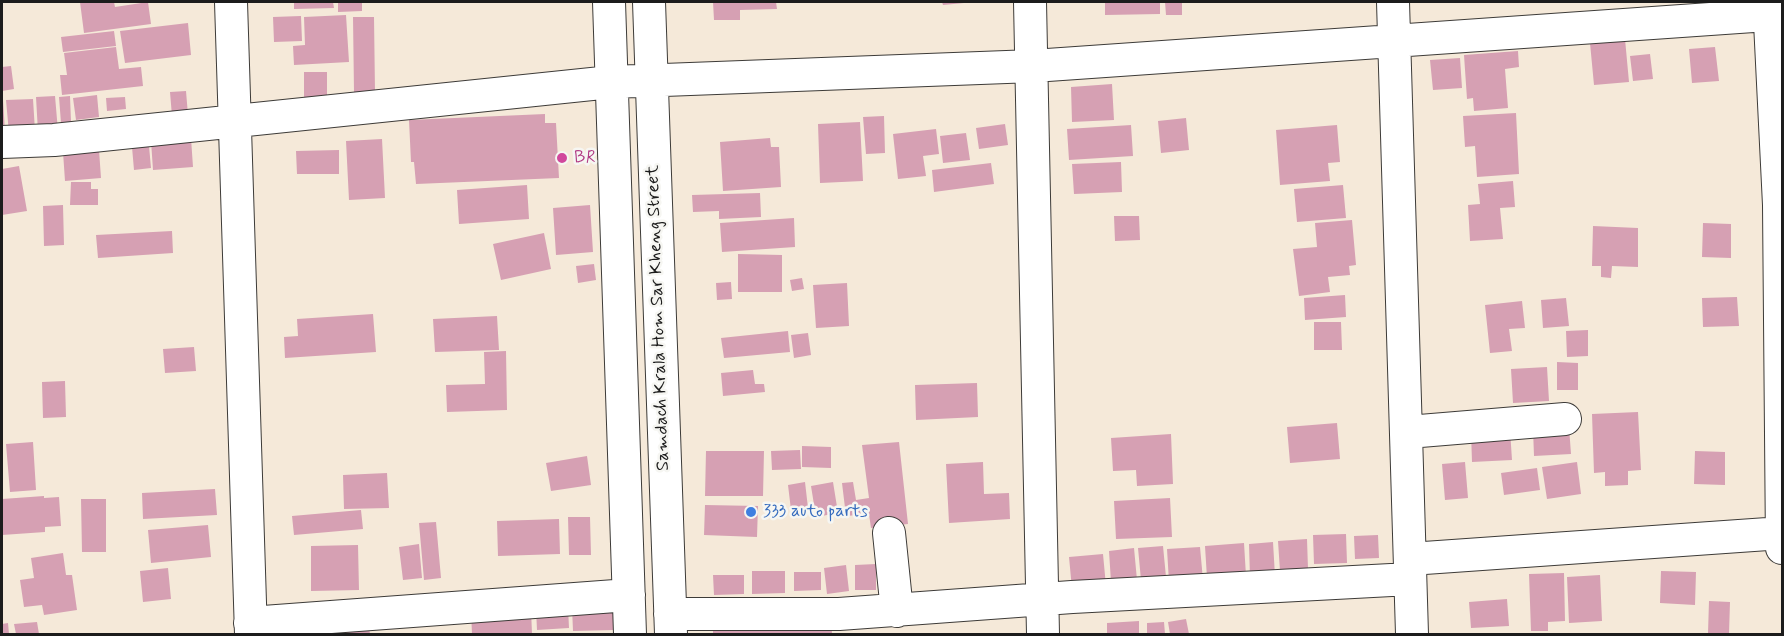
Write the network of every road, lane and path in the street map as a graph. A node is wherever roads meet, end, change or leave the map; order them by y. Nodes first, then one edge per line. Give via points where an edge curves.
1 (231, 2) edge
2 (609, 2) edge
3 (649, 2) edge
4 (1030, 2) edge
5 (1393, 2) edge
6 (1773, 10) edge
7 (1394, 39) junction
8 (1034, 66) junction
9 (650, 80) junction
10 (611, 82) junction
11 (234, 121) junction
12 (2, 142) edge
13 (1565, 419) dead end
14 (1408, 432) junction
15 (889, 533) dead end
16 (1782, 533) edge
17 (1782, 548) edge
18 (1410, 569) junction
19 (629, 595) junction
20 (1041, 600) junction
21 (897, 611) junction
22 (671, 624) edge
23 (251, 629) edge
24 (630, 634) edge
25 (1042, 634) edge
26 (1412, 634) edge

1 - 11 street
2 - 10 street
3 - 9 street, Samdach Krala Hom Sar Kheng Street
4 - 8 street
5 - 7 street
6 - 7 street
6 - 16 street
7 - 8 street
7 - 14 street
8 - 9 street
8 - 20 street
9 - 10 street
9 - 22 street, Samdach Krala Hom Sar Kheng Street
10 - 11 street
10 - 19 street
11 - 12 street
11 - 23 street
13 - 14 street
14 - 18 street
15 - 21 street
16 - 17 street
16 - 18 street
18 - 20 street
18 - 26 street
19 - 23 street
19 - 24 street
20 - 21 street
20 - 25 street
21 - 22 street

